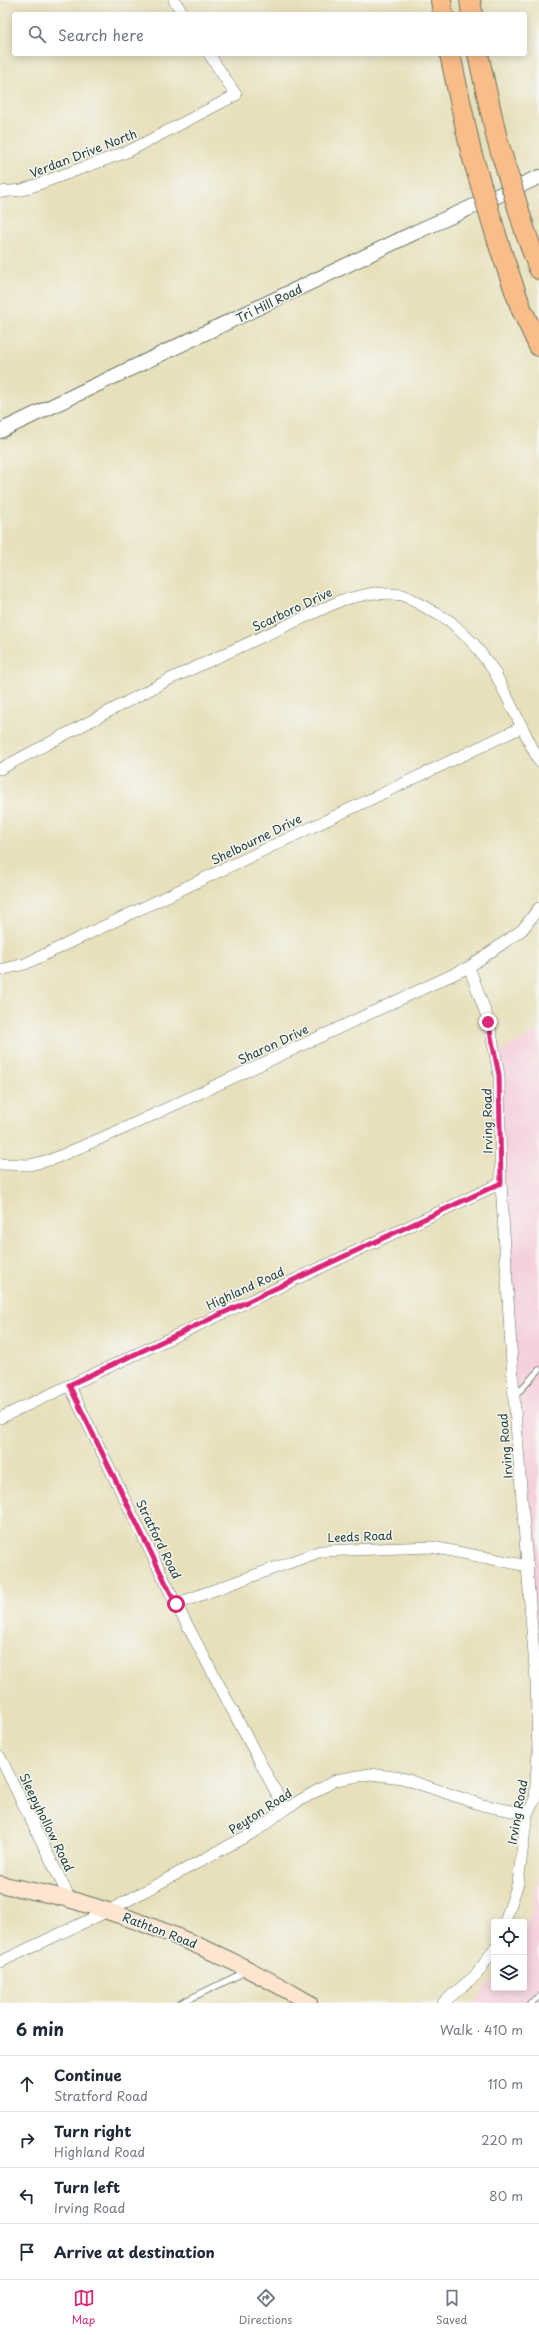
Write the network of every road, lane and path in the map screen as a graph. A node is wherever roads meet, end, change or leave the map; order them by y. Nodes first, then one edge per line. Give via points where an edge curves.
1 (174, 0) edge
2 (441, 0) edge
3 (470, 0) edge
4 (182, 12) edge
5 (443, 12) edge
6 (472, 12) edge
7 (210, 56) edge
8 (450, 56) edge
9 (478, 56) edge
10 (539, 177) edge
11 (0, 192) edge
12 (539, 269) edge
13 (539, 346) edge
14 (0, 431) edge
15 (522, 727) junction
16 (539, 761) edge
17 (0, 769) edge
18 (539, 908) edge
19 (469, 966) junction
20 (0, 970) edge
21 (0, 1164) edge
22 (501, 1183) junction
23 (539, 1370) edge
24 (69, 1385) junction
25 (514, 1397) junction
26 (0, 1418) edge
27 (528, 1566) junction
28 (176, 1604) junction
29 (0, 1757) edge
30 (537, 1798) edge
31 (284, 1809) junction
32 (528, 1814) junction
33 (0, 1884) edge
34 (70, 1899) junction
35 (108, 1911) junction
36 (506, 1919) edge
37 (491, 1954) edge
38 (0, 1962) edge
39 (251, 1969) junction
40 (539, 1997) edge
41 (181, 2003) edge
42 (309, 2003) edge
43 (443, 2003) edge
44 (530, 2003) edge

1 - 4 street
2 - 5 highway
3 - 6 highway
7 - 11 street, Verdan Drive North via 236,95 129,151 22,190
8 - 13 highway, bridge via 471,152 500,248 521,308
9 - 12 highway, bridge via 497,139
10 - 14 street, Tri Hill Road via 416,232
15 - 16 street, Scarboro Drive
15 - 17 street, Scarboro Drive via 494,671 474,644 450,621 403,595 373,593 342,600 170,679
15 - 20 street, Shelbourne Drive via 25,964
18 - 19 street, Sharon Drive via 522,930
19 - 21 street, Sharon Drive via 127,1127 53,1159 30,1165
19 - 22 street, Irving Road via 488,1022 499,1075
22 - 24 street, Highland Road
22 - 25 street, Irving Road
23 - 25 lane
24 - 26 street, Highland Road
24 - 28 street, Stratford Road
25 - 27 street, Irving Road
27 - 28 street, Leeds Road via 432,1547 321,1551
27 - 30 street, Irving Road via 536,1689
28 - 31 street, Stratford Road
29 - 34 street, Sleepyhollow Road
30 - 32 street, Irving Road
31 - 32 street, Peyton Road via 336,1780 370,1774 402,1778 482,1805
31 - 35 street, Peyton Road via 256,1831
32 - 36 street, Irving Road via 518,1883
33 - 34 main road, Rathton Road
34 - 35 main road, Rathton Road
35 - 38 street, Peyton Road
35 - 39 main road, Rathton Road via 181,1937
37 - 43 street via 477,1974
39 - 41 lane
39 - 42 main road, Rathton Road
40 - 44 lane

